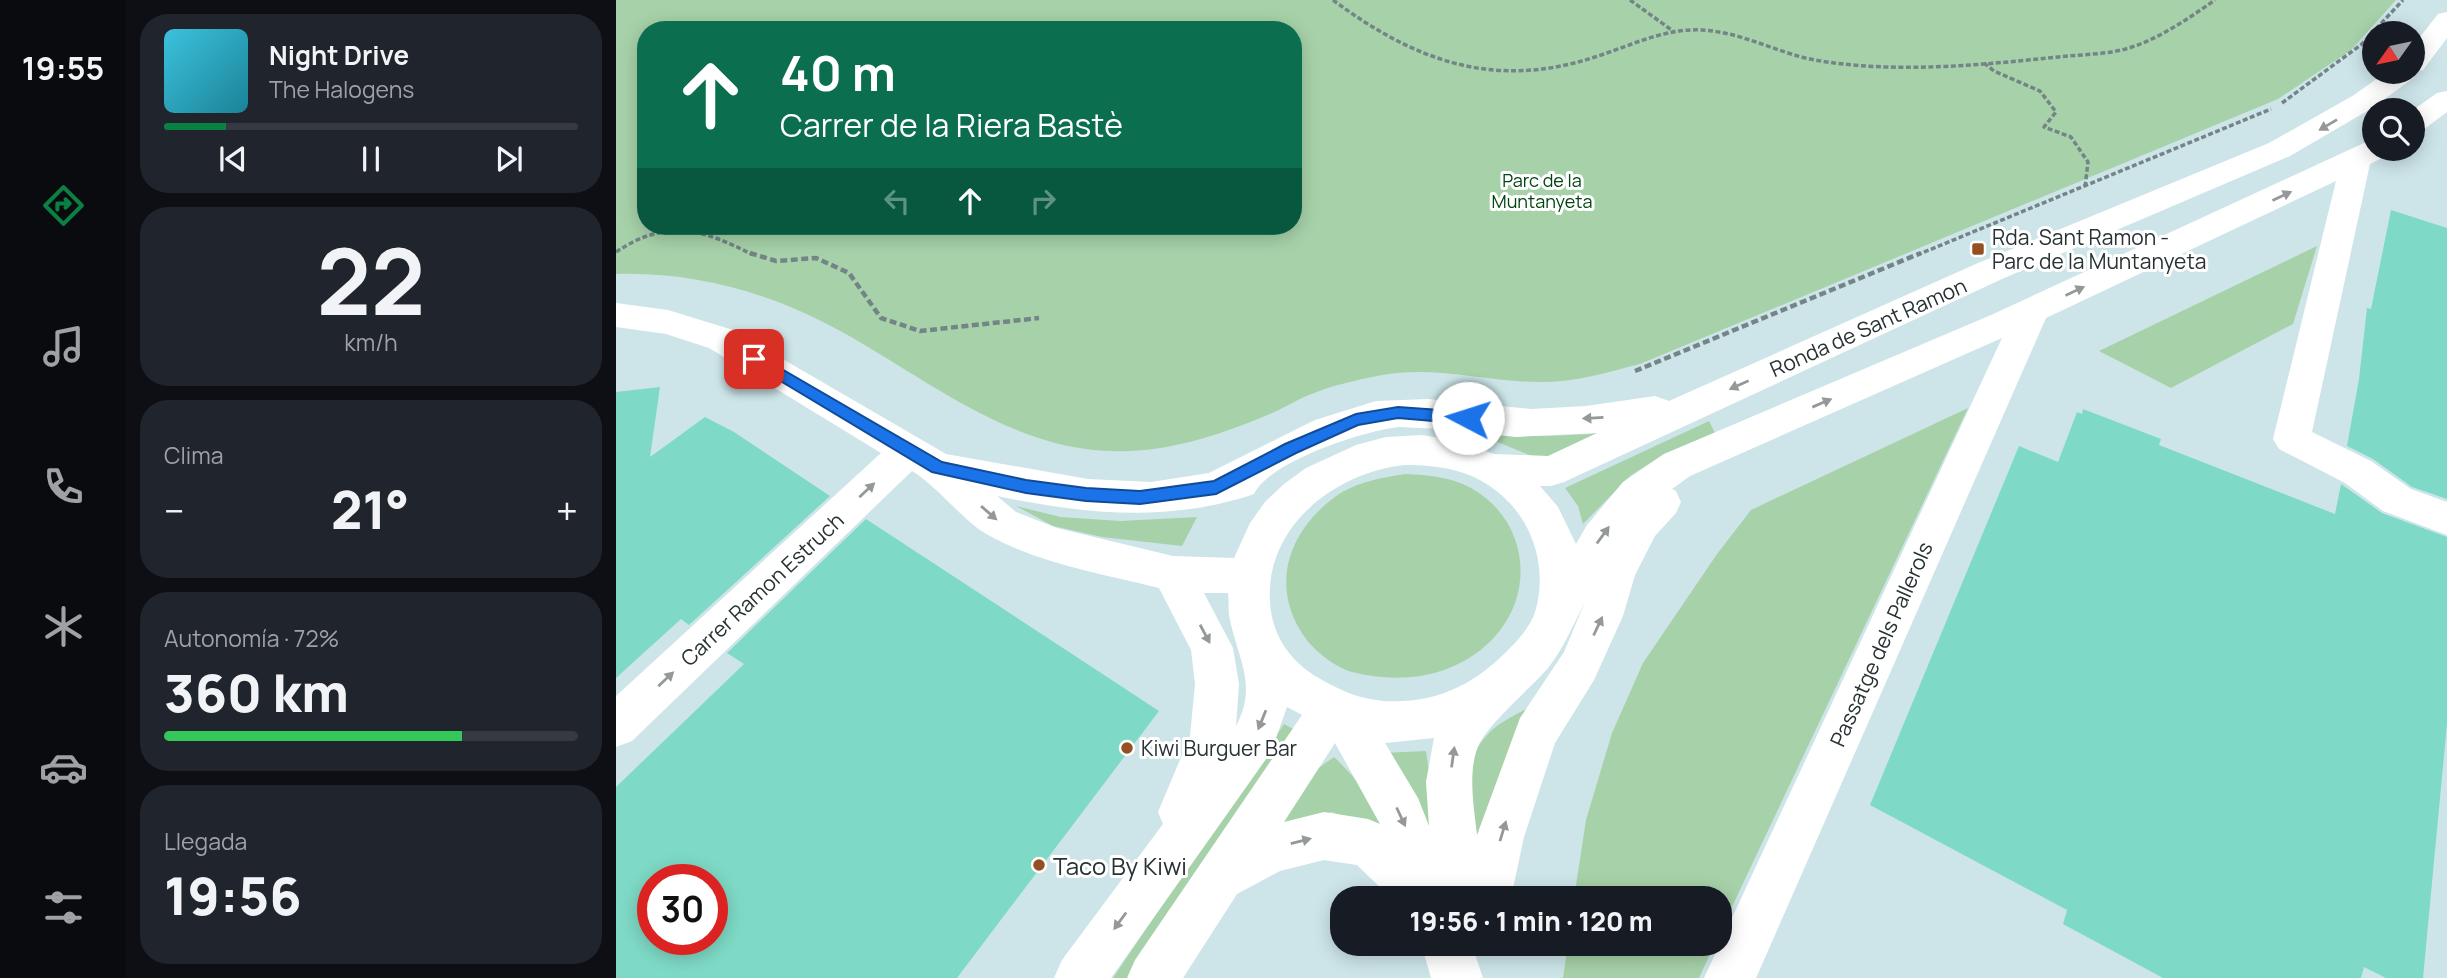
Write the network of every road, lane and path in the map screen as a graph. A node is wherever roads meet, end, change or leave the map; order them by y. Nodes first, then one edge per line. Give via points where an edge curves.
1 (1333, 0) edge
2 (1630, 0) edge
3 (2215, 0) edge
4 (2403, 0) edge
5 (2447, 20) edge
6 (1674, 32) junction
7 (2426, 47) edge
8 (1984, 62) junction
9 (2389, 84) edge
10 (2447, 99) edge
11 (2425, 115) edge
12 (2362, 156) edge
13 (2364, 161) edge
14 (2085, 186) junction
15 (2084, 194) dead end
16 (651, 235) edge
17 (711, 235) edge
18 (616, 251) edge
19 (2032, 311) junction
20 (616, 316) edge
21 (1039, 318) dead end
22 (1642, 368) dead end
23 (1708, 399) junction
24 (1714, 447) junction
25 (923, 460) junction
26 (1342, 465) junction
27 (1493, 469) junction
28 (1216, 488) junction
29 (2447, 520) edge
30 (1173, 574) junction
31 (1249, 576) junction
32 (1555, 614) junction
33 (1263, 653) junction
34 (1504, 685) junction
35 (1337, 712) junction
36 (616, 726) edge
37 (1160, 866) junction
38 (1217, 879) junction
39 (1416, 886) edge
40 (1425, 886) edge
41 (1457, 886) edge
42 (1489, 886) edge
43 (1450, 956) edge
44 (1461, 956) edge
45 (1473, 956) edge
46 (1080, 978) edge
47 (1153, 978) edge
48 (1457, 978) edge
49 (1462, 978) edge
50 (1468, 978) edge
51 (1730, 978) edge

1 - 6 path via 1391,42 1482,72 1551,68
2 - 6 path
3 - 8 path via 2180,26 2119,50
4 - 14 path via 2384,25 2340,66 2274,108
5 - 7 street
6 - 8 path via 1705,30 1829,61 1896,67
8 - 14 path via 2040,91 2056,112 2043,127 2071,137 2088,162
9 -> 23 street, Ronda de Sant Ramon via 2321,130
10 - 11 street
19 -> 12 street, Ronda de Sant Ramon
13 - 29 street via 2292,439 2358,472 2397,500
14 - 15 path
14 - 22 path
16 - 18 path
17 - 21 path via 754,255 776,261 816,258 849,273 881,318 920,331
24 -> 19 street, Ronda de Sant Ramon
19 - 51 street, Passatge dels Pallerols
20 - 25 street via 668,322 722,339
23 - 27 street, Ronda de Sant Ramon via 1551,471
23 -> 28 street, Ronda de Sant Ramon via 1620,417 1519,423 1398,412 1356,420
32 -> 24 street, Ronda de Sant Ramon via 1601,537 1637,493 1676,465
42 -> 24 street, Ronda de Sant Ramon via 1500,837 1536,733 1579,666 1602,617 1615,573 1641,524
25 - 28 street via 1026,486 1086,495 1140,498
25 -> 30 street via 1002,524 1054,544
36 -> 25 street, Carrer Ramon Estruch
26 - 27 street, Ronda de Sant Ramon via 1380,453 1419,450 1458,455
26 - 28 street
26 - 31 street, Ronda de Sant Ramon via 1308,484 1281,510 1260,541
27 - 32 street, Ronda de Sant Ramon via 1527,495 1551,530 1561,571
30 - 31 street
30 -> 37 street, Ronda de Sant Ramon via 1212,648 1217,684 1213,736
31 - 33 street, Ronda de Sant Ramon via 1250,615
32 - 34 street, Ronda de Sant Ramon via 1535,652
33 - 35 street, Ronda de Sant Ramon via 1291,686
33 -> 37 street, Ronda de Sant Ramon via 1269,687 1267,709 1255,737
34 - 35 street, Ronda de Sant Ramon via 1468,706 1427,719 1385,722
41 -> 34 street via 1450,782 1455,742 1471,717
35 - 38 street
35 -> 40 street via 1401,815
37 -> 46 street, Ronda de Sant Ramon
38 -> 39 street via 1272,849 1324,836 1368,843
38 - 47 street
43 - 48 street
44 - 49 street
45 - 50 street

